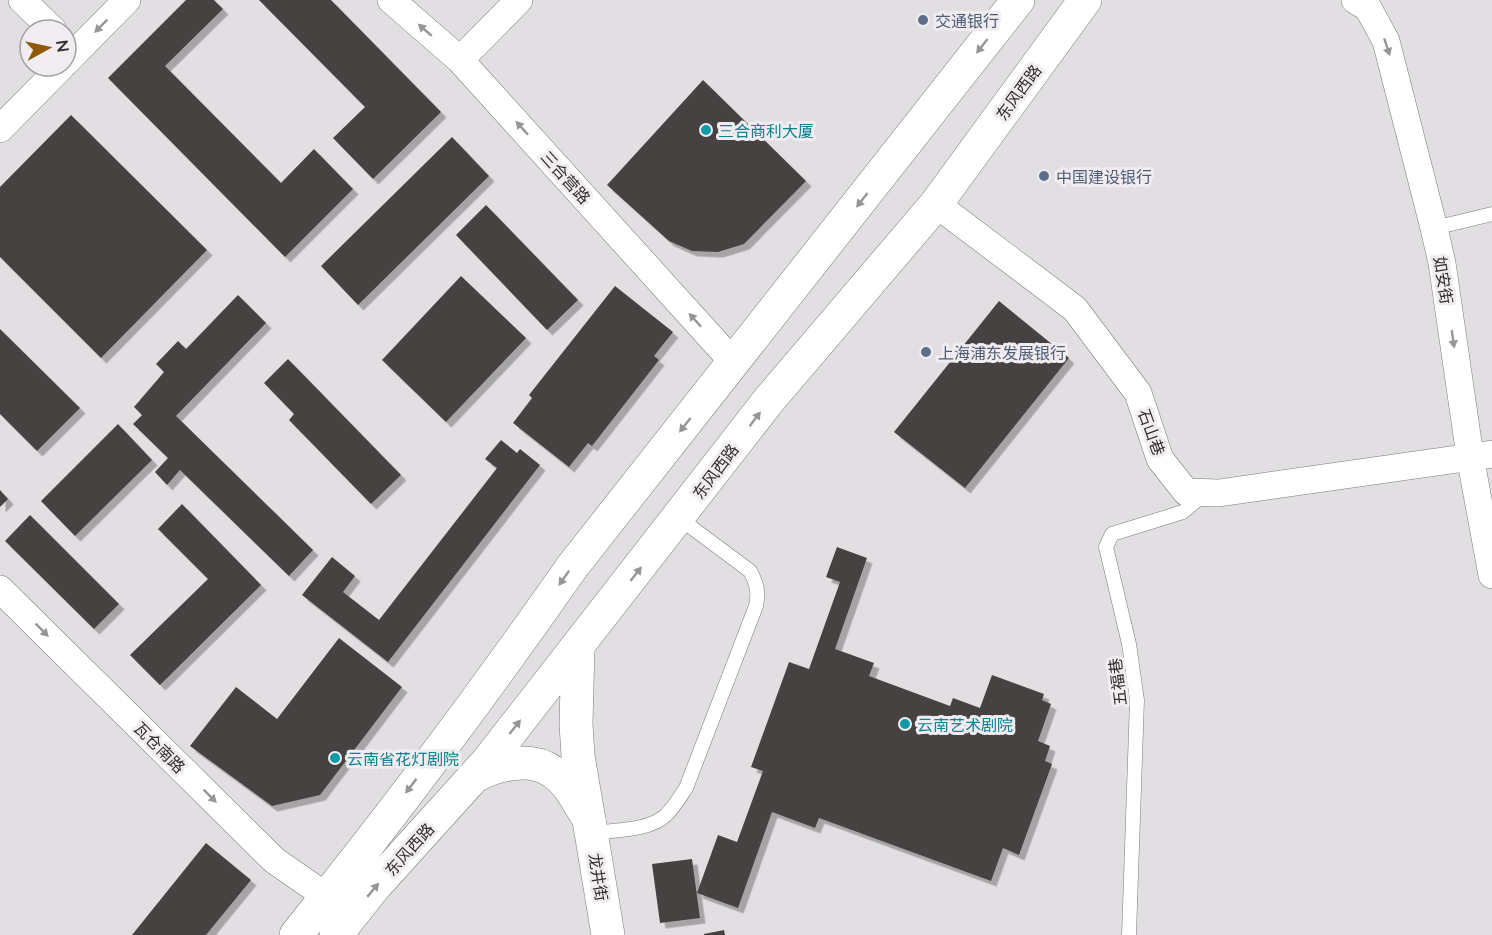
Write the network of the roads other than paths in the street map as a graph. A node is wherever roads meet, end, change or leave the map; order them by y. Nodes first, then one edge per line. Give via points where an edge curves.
1 (22, 0) edge
2 (127, 0) edge
3 (391, 0) edge
4 (519, 0) edge
5 (1018, 0) edge
6 (1085, 0) edge
7 (1355, 0) edge
8 (41, 18) edge
9 (78, 46) edge
10 (460, 60) junction
11 (47, 78) edge
12 (0, 129) edge
13 (936, 204) junction
14 (1492, 214) edge
15 (1434, 228) junction
16 (734, 363) junction
17 (1481, 454) edge
18 (1206, 493) junction
19 (680, 518) junction
20 (1492, 575) edge
21 (0, 589) edge
22 (578, 648) junction
23 (475, 776) junction
24 (591, 826) junction
25 (327, 897) junction
26 (296, 935) edge
27 (336, 935) edge
28 (608, 935) edge
29 (1129, 935) edge

1 - 8 street
2 -> 9 street
10 -> 3 street, 三合营路
4 - 10 street
5 -> 16 main road, 东风西路
6 - 13 main road, 东风西路
7 -> 15 street, 如安街 via 1368,8 1386,41
16 -> 10 street, 三合营路
11 - 12 street
13 - 18 street, 石山巷 via 1075,309 1138,393 1160,459 1186,492
19 -> 13 main road, 东风西路 via 770,400
14 - 15 lane
15 -> 17 street, 如安街
16 -> 25 main road, 东风西路 via 572,567
17 - 18 street, 石山巷
17 - 20 street, 如安街
18 - 29 lane, 五福巷 via 1183,512 1112,534 1106,547 1129,644 1137,700
22 -> 19 main road, 东风西路
19 - 24 lane via 750,571 756,582 756,606 686,788 672,808 655,822
21 -> 25 street, 瓦仓南路 via 274,860
23 -> 22 main road, 东风西路
22 - 24 main road, 龙井街 via 578,756
23 - 24 main road via 517,764 553,771 568,785
27 -> 23 main road, 东风西路
24 - 28 main road, 龙井街
25 - 26 main road, 东风西路

